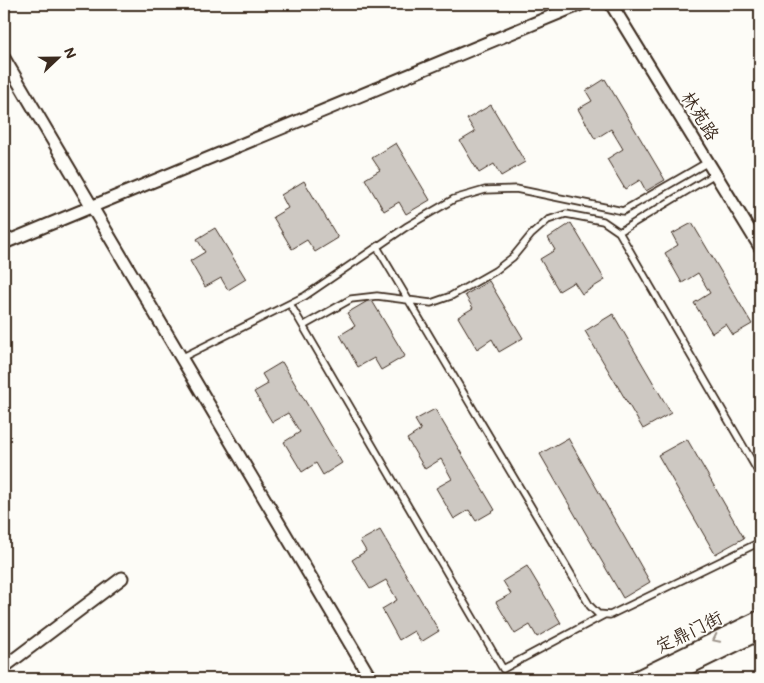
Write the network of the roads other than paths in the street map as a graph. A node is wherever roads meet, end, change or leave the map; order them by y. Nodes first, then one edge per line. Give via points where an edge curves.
1 (581, 4) edge
2 (611, 4) edge
3 (4, 58) edge
4 (708, 162) junction
5 (715, 174) junction
6 (92, 206) junction
7 (619, 232) junction
8 (4, 243) edge
9 (377, 247) junction
10 (760, 247) edge
11 (407, 299) junction
12 (290, 304) junction
13 (304, 326) junction
14 (180, 358) junction
15 (760, 474) edge
16 (760, 542) edge
17 (122, 578) dead end
18 (604, 615) junction
19 (760, 618) edge
20 (760, 632) edge
21 (4, 667) edge
22 (371, 679) edge
23 (635, 679) edge
24 (664, 679) edge

1 - 6 street
2 - 4 street, 林苑路
3 - 6 street
4 - 5 street, 林苑路
4 - 9 lane via 623,211 516,189 485,190 454,199
5 - 7 lane
5 - 10 street, 林苑路
6 - 8 street
6 - 14 street
7 - 11 lane via 603,221 566,214 548,220 513,257 451,296 431,303
7 - 15 lane
9 - 11 lane
9 - 12 lane
11 - 13 lane via 377,296 351,299
11 - 18 lane via 590,606
12 - 13 lane
12 - 14 lane
13 - 18 lane via 503,669
14 - 22 street
16 - 18 lane via 610,616
17 - 21 street
19 -> 23 street, 定鼎门街
20 - 24 street, 定鼎门街

